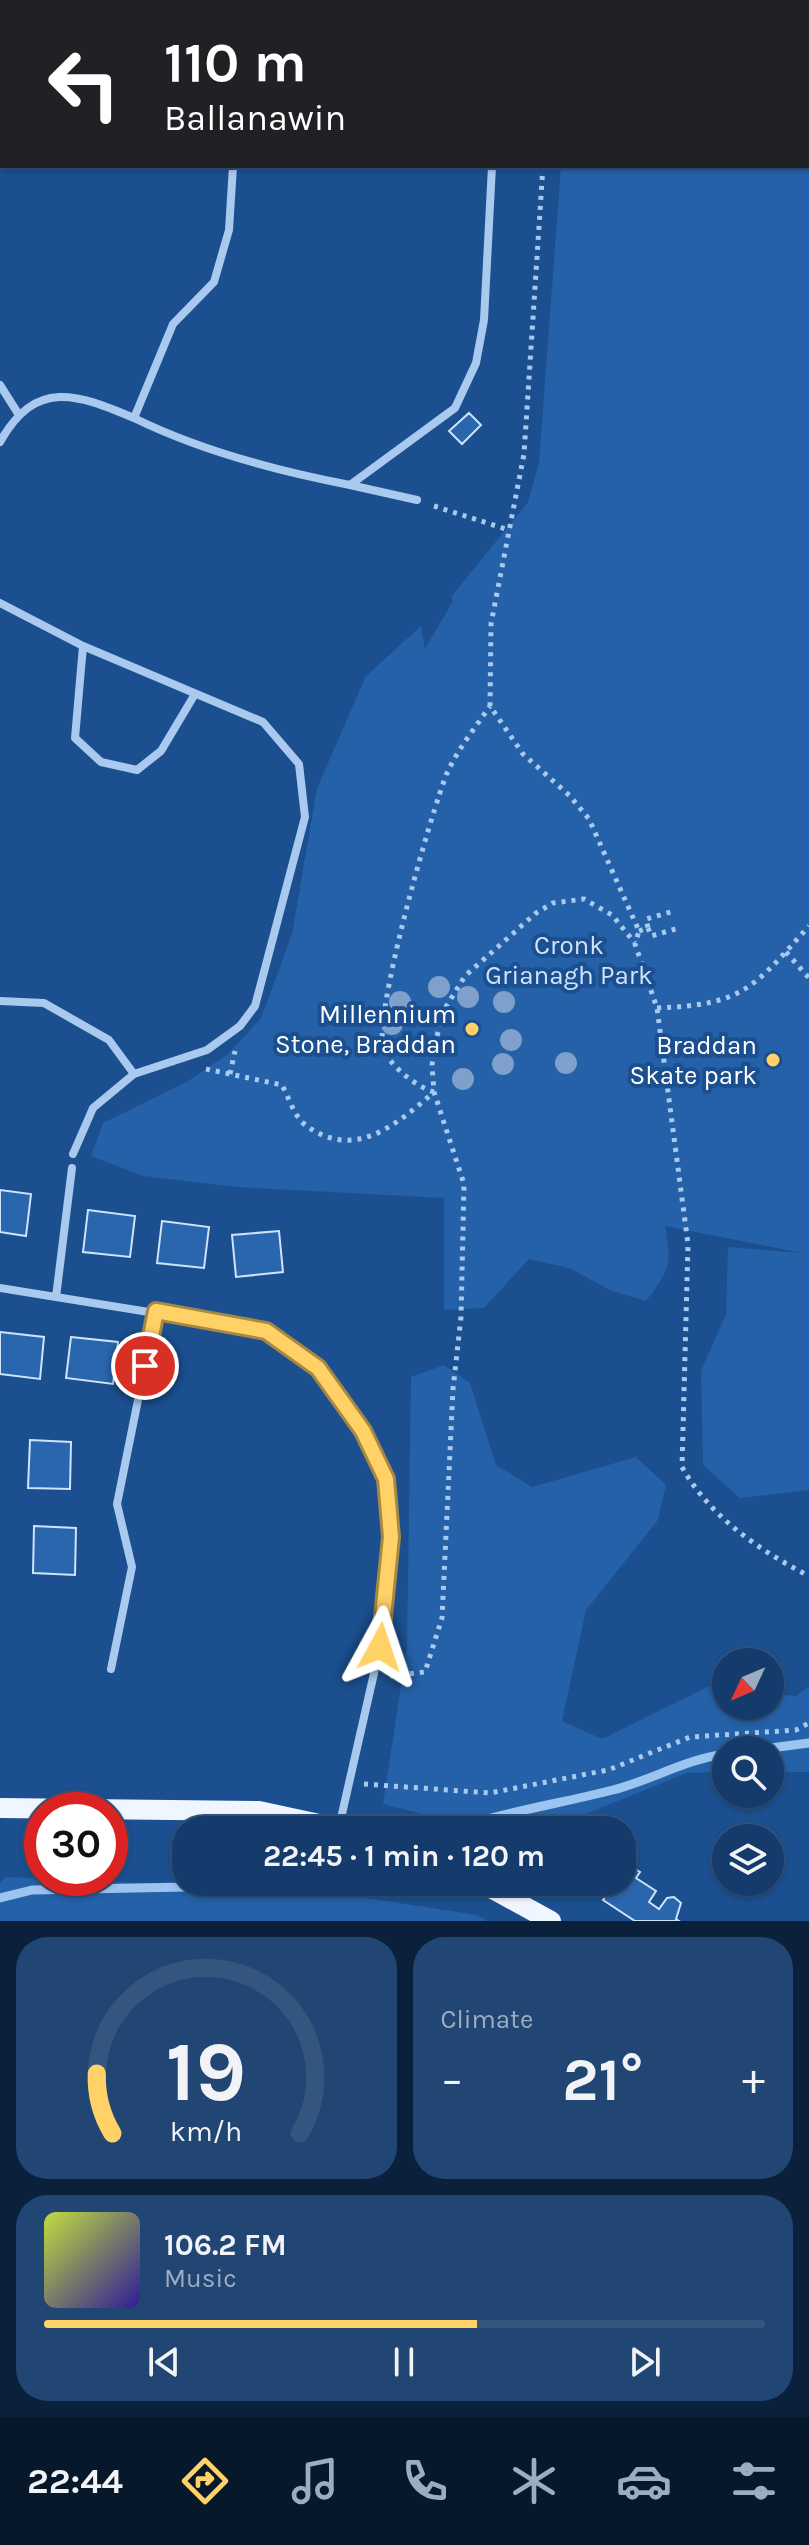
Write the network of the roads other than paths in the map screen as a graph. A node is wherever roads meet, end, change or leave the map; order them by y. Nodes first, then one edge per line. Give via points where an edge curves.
1 (233, 168) edge
2 (492, 168) edge
3 (0, 385) edge
4 (19, 415) junction
5 (134, 418) junction
6 (0, 442) edge
7 (350, 485) junction
8 (417, 500) road end
9 (0, 603) edge
10 (83, 646) junction
11 (195, 694) junction
12 (0, 1001) edge
13 (134, 1074) junction
14 (73, 1154) dead end
15 (72, 1168) dead end
16 (0, 1288) edge
17 (56, 1297) junction
18 (156, 1311) junction
19 (111, 1669) dead end
20 (0, 1808) edge
21 (282, 1816) edge
22 (345, 1816) edge
23 (505, 1896) edge
24 (551, 1921) edge

1 - 5 street via 229,230 214,282 173,324
2 - 7 street via 484,320 476,363 455,408
3 - 4 street
4 - 5 street via 39,399 66,395
4 - 6 street
5 - 7 street via 218,451
7 - 8 street
9 - 10 street
10 - 11 street
10 - 11 street via 75,738 101,762 137,770 161,751
11 - 13 street via 263,722 299,764 305,817 255,1006 240,1026 207,1050
12 - 13 street via 44,1003 109,1040
13 - 14 street via 93,1108
15 - 17 street
16 - 17 street
17 - 18 street
18 - 19 street via 117,1504 132,1567
18 - 22 street via 266,1331 318,1368 363,1431 386,1479 391,1537 380,1647
20 - 21 main road via 259,1811
23 - 24 main road

